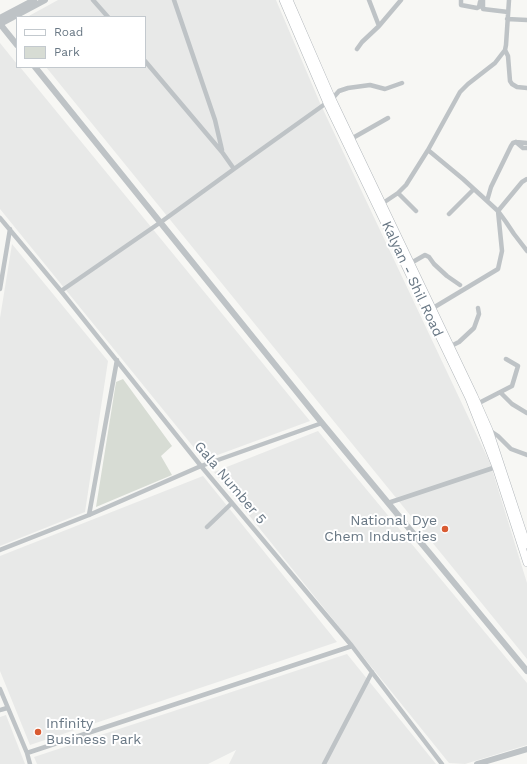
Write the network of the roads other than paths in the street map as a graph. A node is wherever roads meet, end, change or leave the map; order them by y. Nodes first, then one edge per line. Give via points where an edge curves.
1 (34, 0) edge
2 (45, 0) edge
3 (93, 0) edge
4 (174, 0) edge
5 (283, 0) edge
6 (288, 0) edge
7 (369, 0) edge
8 (401, 0) edge
9 (461, 0) edge
10 (482, 0) edge
11 (508, 0) edge
12 (508, 12) junction
13 (107, 16) edge
14 (0, 18) edge
15 (507, 19) junction
16 (527, 20) edge
17 (0, 24) edge
18 (380, 26) junction
19 (16, 44) edge
20 (357, 49) dead end
21 (504, 50) junction
22 (146, 62) edge
23 (36, 68) edge
24 (402, 83) dead end
25 (527, 88) edge
26 (330, 101) junction
27 (388, 118) dead end
28 (351, 139) junction
29 (516, 142) junction
30 (527, 143) edge
31 (527, 148) edge
32 (428, 150) junction
33 (222, 152) junction
34 (234, 170) junction
35 (527, 179) edge
36 (474, 189) junction
37 (398, 193) junction
38 (487, 201) junction
39 (380, 205) junction
40 (416, 211) dead end
41 (498, 212) junction
42 (448, 214) dead end
43 (0, 218) edge
44 (161, 222) junction
45 (10, 229) junction
46 (526, 248) edge
47 (411, 263) junction
48 (460, 285) dead end
49 (0, 288) edge
50 (61, 291) junction
51 (433, 308) junction
52 (478, 308) dead end
53 (451, 346) junction
54 (506, 359) dead end
55 (117, 360) junction
56 (501, 393) junction
57 (477, 404) junction
58 (527, 413) edge
59 (322, 423) junction
60 (486, 431) junction
61 (527, 455) edge
62 (201, 466) junction
63 (496, 467) junction
64 (232, 503) junction
65 (388, 503) junction
66 (89, 515) junction
67 (207, 527) dead end
68 (527, 545) edge
69 (0, 550) edge
70 (527, 563) edge
71 (352, 646) junction
72 (527, 671) edge
73 (372, 672) junction
74 (0, 689) edge
75 (7, 708) junction
76 (0, 710) edge
77 (527, 749) edge
78 (27, 753) junction
79 (30, 764) edge
80 (324, 764) edge
81 (442, 764) edge
82 (477, 764) edge

1 - 14 street
2 - 17 street
3 - 13 street
4 - 33 street via 215,120
5 - 26 main road, Kalyan - Shil Road
6 - 26 main road, Kalyan - Shil Road
7 - 18 street
8 - 18 street
9 - 10 street via 462,6 477,8
10 - 12 street via 483,9
11 - 12 street
12 - 15 street
15 - 16 street
15 - 21 street
17 - 19 street
18 - 20 street
21 - 25 street via 508,56 510,81 517,87
21 - 32 street via 495,63 460,92
22 - 33 street
23 - 44 street
24 - 26 street via 385,89 370,85 348,88 338,91
26 - 28 main road, Kalyan - Shil Road
26 - 34 street
26 - 39 main road, Kalyan - Shil Road
27 - 28 street
28 - 39 main road, Kalyan - Shil Road
29 - 30 street
29 - 31 street
29 - 38 street via 511,146 491,186
32 - 36 street
32 - 37 street via 412,177
33 - 34 street
34 - 44 street
35 - 41 street
36 - 38 street
36 - 42 street
37 - 39 street
37 - 40 street
38 - 41 street
39 - 47 main road, Kalyan - Shil Road
39 - 60 main road, Kalyan - Shil Road
41 - 46 street
41 - 51 street via 502,251 498,269
43 - 45 street, Gala Number 5
44 - 50 street
44 - 59 street
45 - 49 street
45 - 50 street, Gala Number 5
47 - 48 street via 425,255
47 - 51 main road, Kalyan - Shil Road
50 - 55 street, Gala Number 5
51 - 53 main road, Kalyan - Shil Road
52 - 53 street via 479,314 474,328
53 - 57 main road, Kalyan - Shil Road
54 - 56 street via 518,366 512,386
55 - 62 street, Gala Number 5
55 - 66 street
56 - 57 street
56 - 58 street via 512,404
57 - 60 main road, Kalyan - Shil Road
59 - 62 street
59 - 65 street
60 - 61 street via 498,436 511,449
60 - 63 main road, Kalyan - Shil Road
60 - 68 main road, Kalyan - Shil Road
62 - 64 street, Gala Number 5
62 - 66 street
63 - 65 street
63 - 70 main road, Kalyan - Shil Road
64 - 67 street
64 - 71 street, Gala Number 5
65 - 72 street
66 - 69 street
71 - 73 street, Gala Number 5
71 - 78 street
73 - 80 street
73 - 81 street, Gala Number 5
74 - 75 street
75 - 76 street
75 - 78 street
77 - 82 street
78 - 79 street

